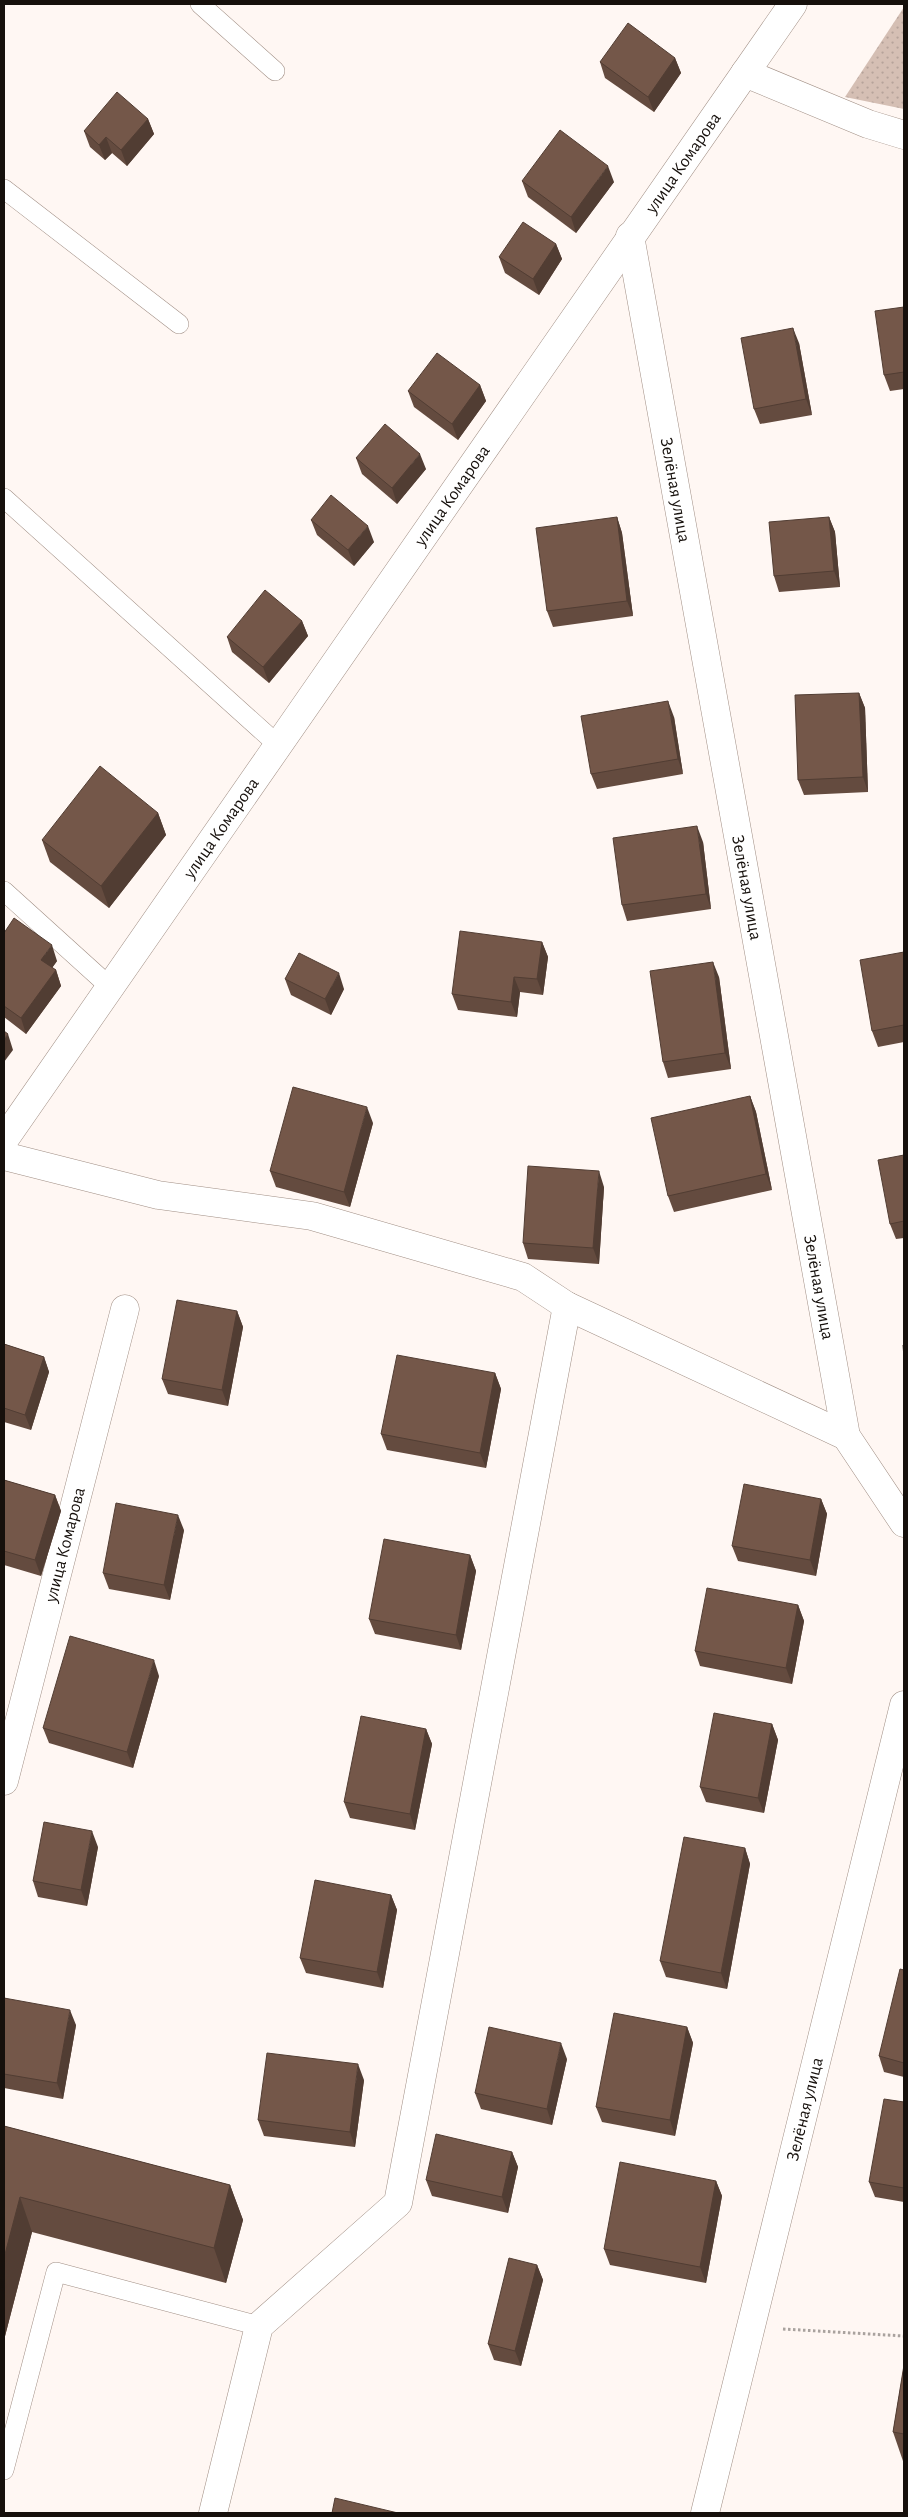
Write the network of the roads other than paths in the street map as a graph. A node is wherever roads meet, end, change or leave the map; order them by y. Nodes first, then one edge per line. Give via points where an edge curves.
1 (200, 4) edge
2 (793, 4) edge
3 (275, 71) dead end
4 (745, 73) junction
5 (904, 135) edge
6 (4, 190) edge
7 (630, 236) junction
8 (179, 324) dead end
9 (4, 498) edge
10 (278, 745) junction
11 (4, 891) edge
12 (110, 987) junction
13 (4, 1140) edge
14 (4, 1156) edge
15 (567, 1306) junction
16 (124, 1309) dead end
17 (846, 1436) junction
18 (904, 1523) edge
19 (904, 1705) edge
20 (4, 1782) edge
21 (259, 2326) junction
22 (4, 2470) edge
23 (213, 2513) edge
24 (705, 2513) edge

1 - 3 lane
2 - 4 street, улица Комарова
4 - 5 street via 868,124
4 - 7 street, улица Комарова
6 - 8 lane
7 - 10 street, улица Комарова
7 - 17 street, Зелёная улица
9 - 10 lane
10 - 12 street, улица Комарова
11 - 12 lane
12 - 13 street, улица Комарова
14 - 15 street via 158,1195 312,1216 523,1277
15 - 17 street
15 - 21 street via 398,2203
16 - 20 street, улица Комарова
17 - 18 street, Зелёная улица
19 - 24 street, Зелёная улица
21 - 22 lane via 56,2272
21 - 23 street

